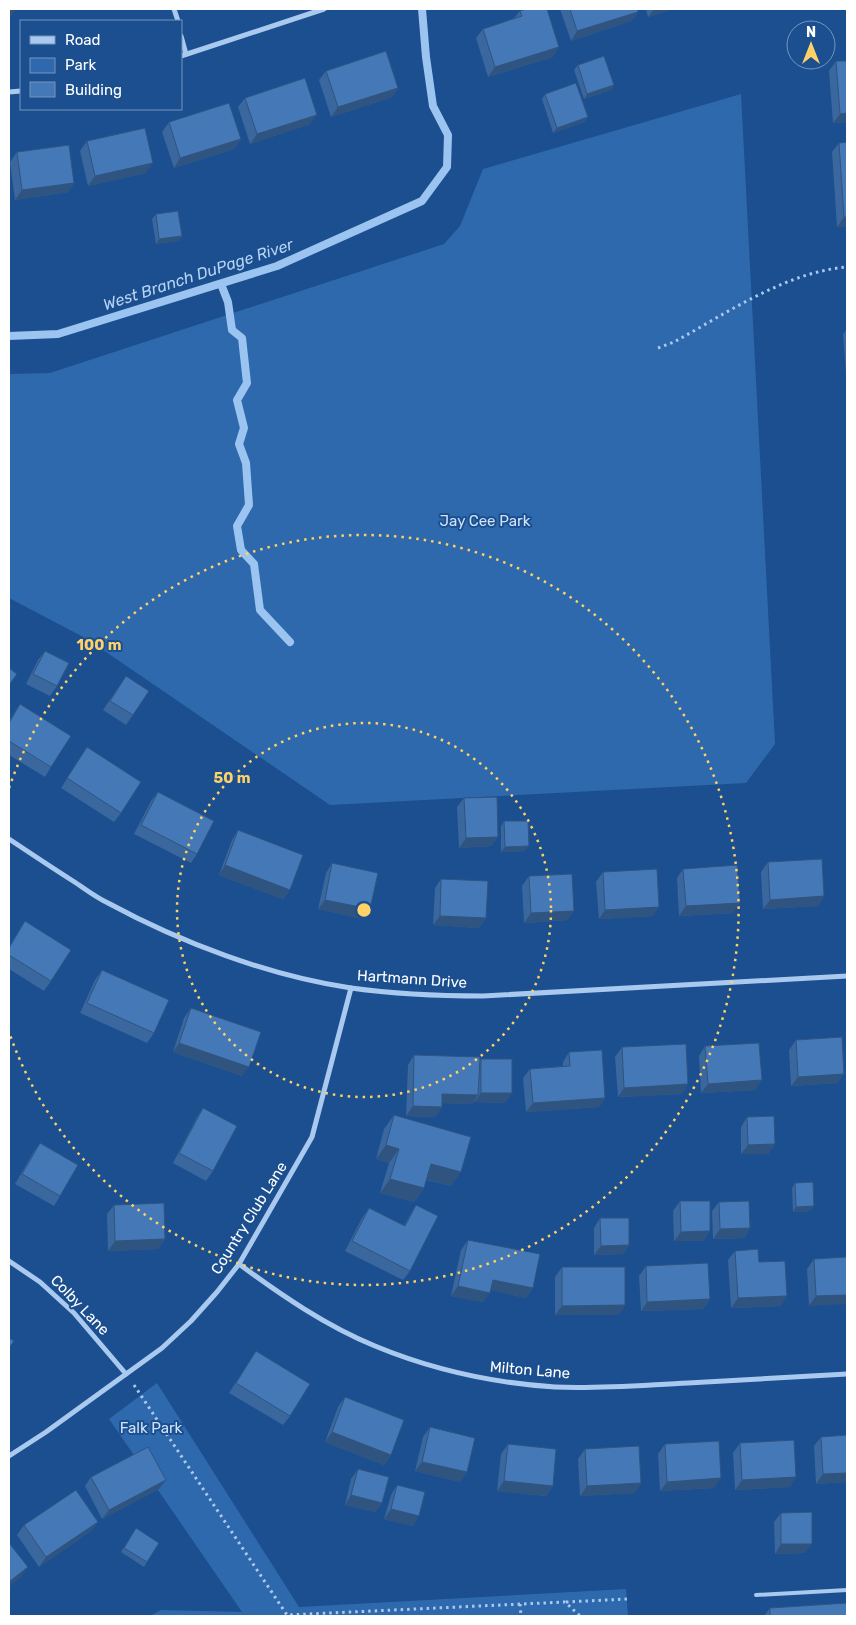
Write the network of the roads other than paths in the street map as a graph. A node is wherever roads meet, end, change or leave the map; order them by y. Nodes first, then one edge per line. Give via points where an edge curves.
1 (324, 9) edge
2 (182, 42) edge
3 (184, 55) edge
4 (9, 839) edge
5 (847, 976) edge
6 (351, 988) junction
7 (9, 1261) edge
8 (239, 1264) junction
9 (126, 1374) junction
10 (847, 1374) edge
11 (9, 1456) edge
12 (847, 1590) edge
13 (756, 1595) dead end

1 - 3 street
2 - 3 street
4 - 6 street, Hartmann Drive via 107,903 168,932 250,963
5 - 6 street, Hartmann Drive via 483,996
6 - 8 street, Country Club Lane via 312,1136
7 - 9 street, Colby Lane via 40,1282 74,1313
8 - 9 street, Country Club Lane via 191,1321 162,1348
8 - 10 street, Milton Lane via 324,1321 373,1345 420,1363 487,1379 589,1387
9 - 11 street, Country Club Lane
12 - 13 lane

